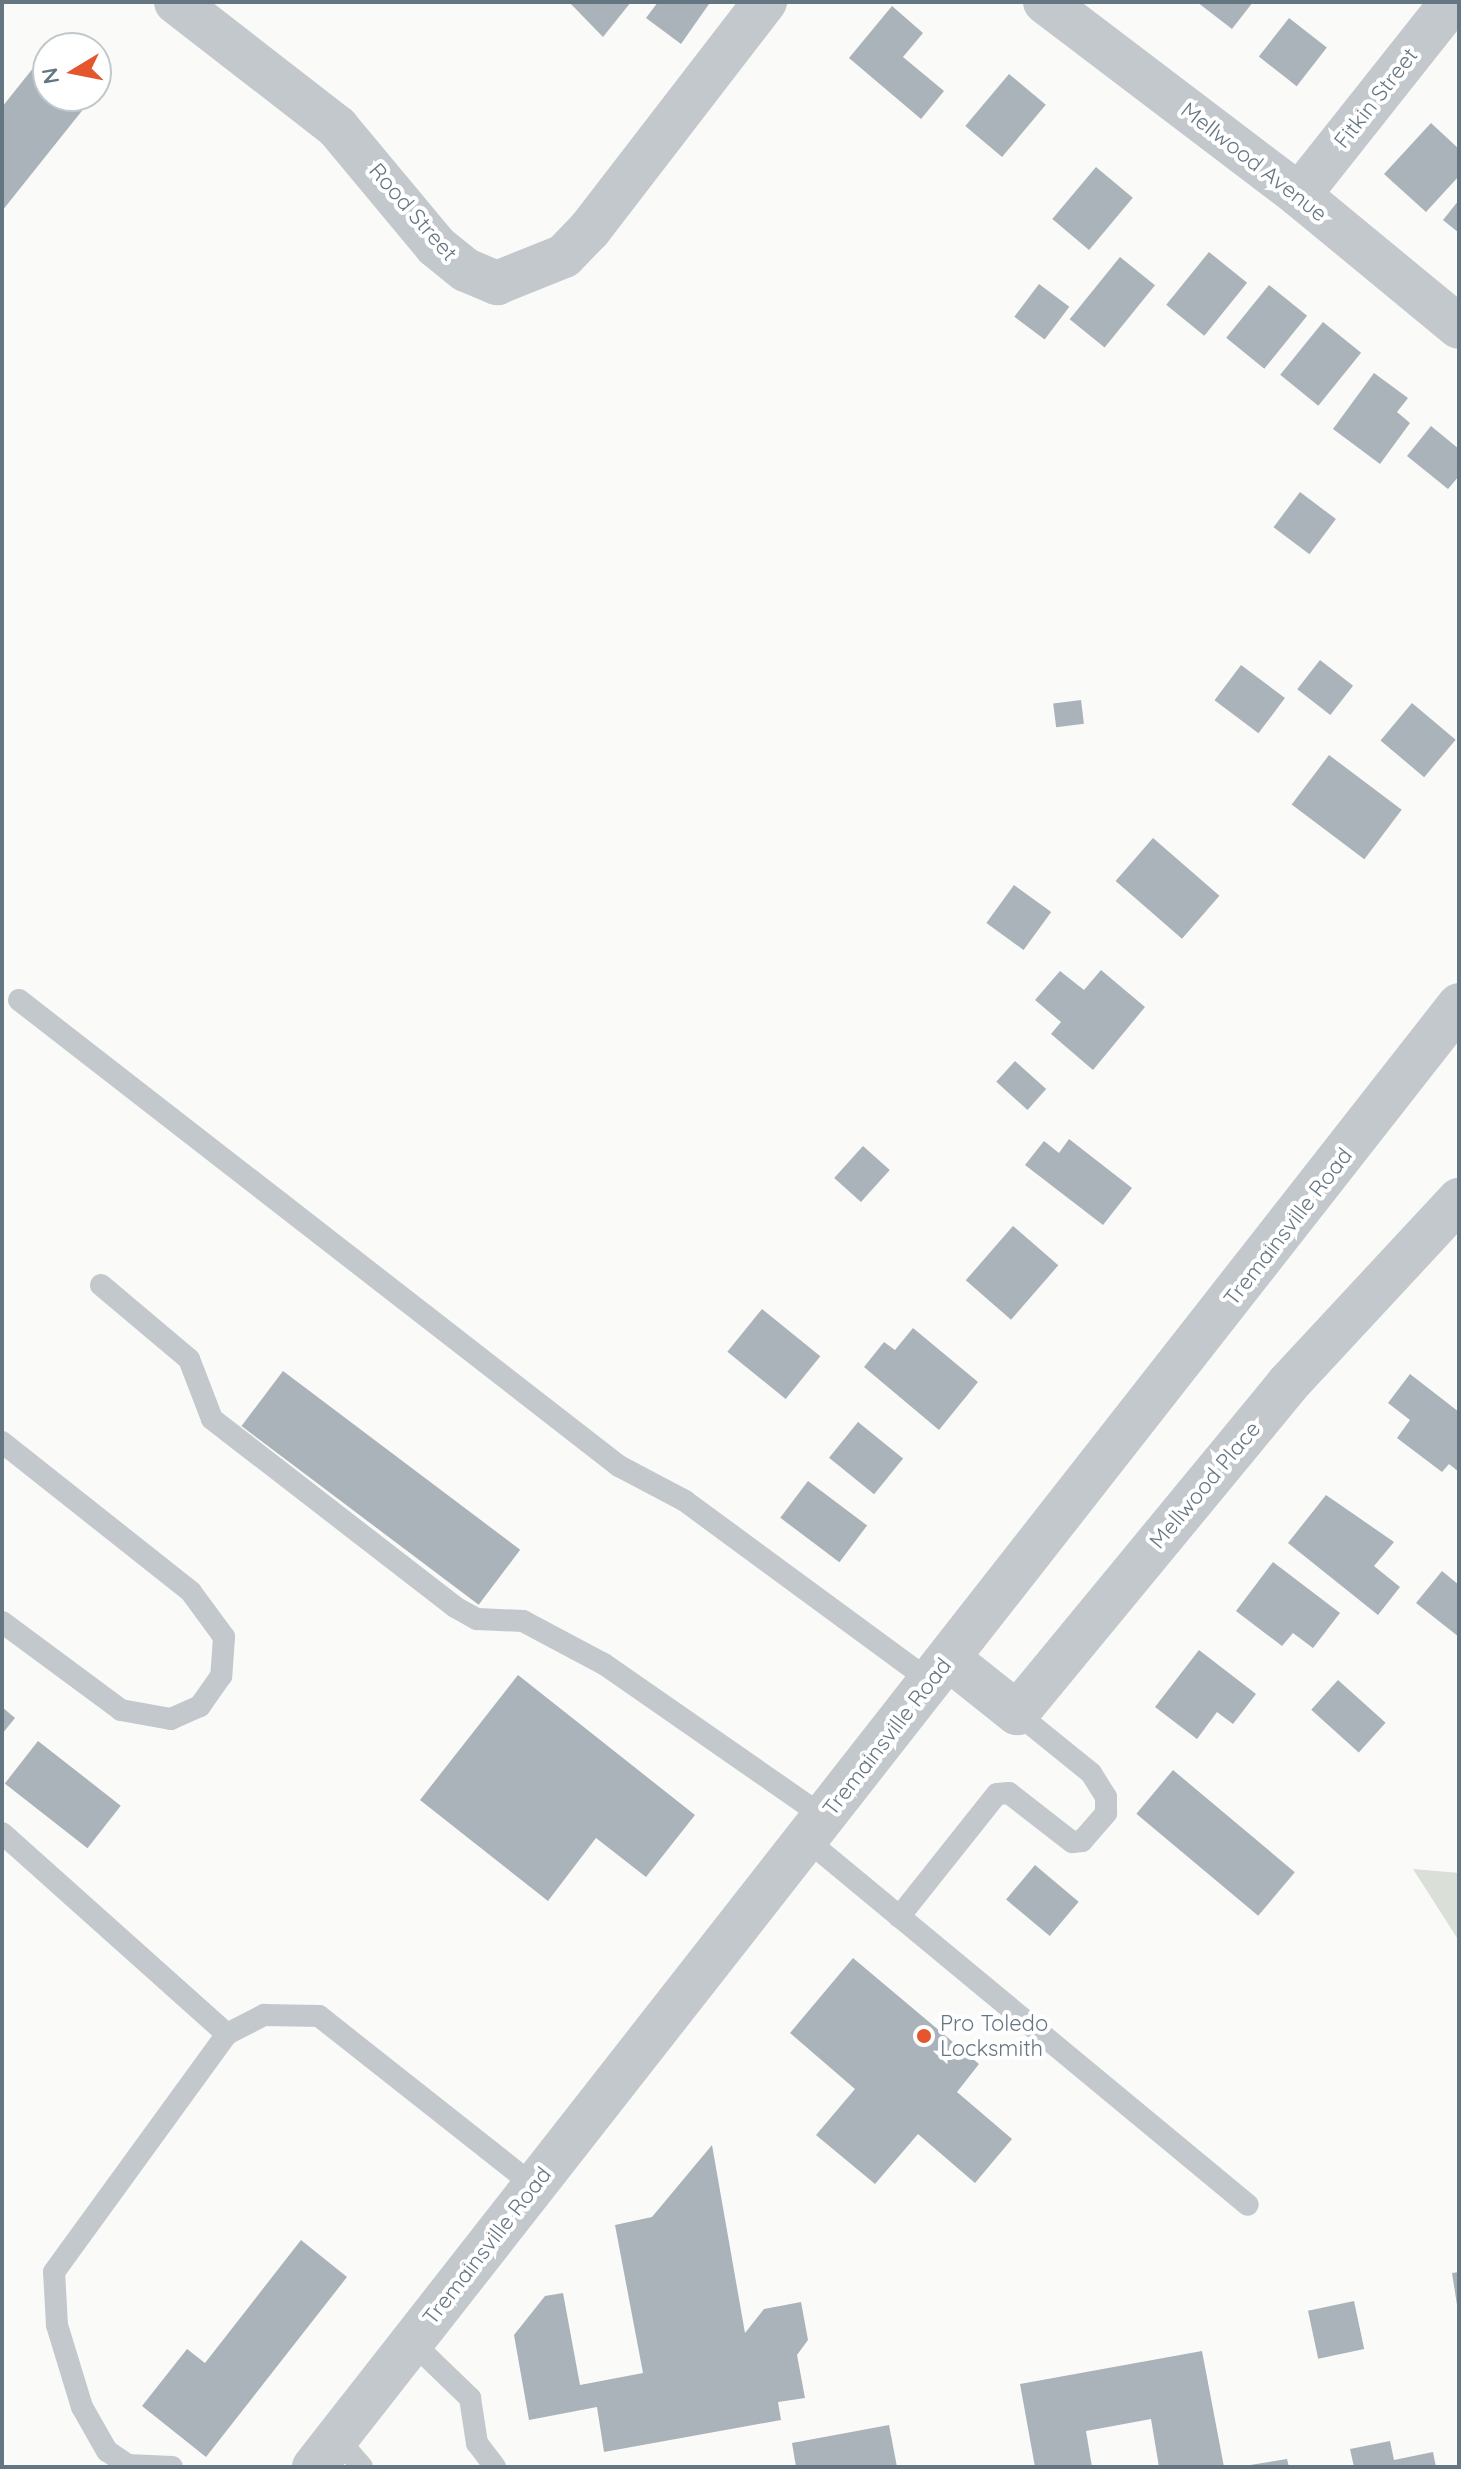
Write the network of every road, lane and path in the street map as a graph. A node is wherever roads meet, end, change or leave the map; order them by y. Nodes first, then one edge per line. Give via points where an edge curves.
1 (176, 2) edge
2 (765, 2) edge
3 (1045, 2) edge
4 (1452, 2) edge
5 (1299, 195) junction
6 (1459, 327) edge
7 (19, 1000) dead end
8 (1459, 1005) edge
9 (1459, 1200) edge
10 (101, 1285) dead end
11 (2, 1442) edge
12 (2, 1622) edge
13 (940, 1670) junction
14 (1017, 1713) junction
15 (815, 1828) junction
16 (2, 1833) edge
17 (899, 1917) junction
18 (227, 2034) junction
19 (534, 2186) junction
20 (1248, 2205) dead end
21 (412, 2342) junction
22 (337, 2457) edge
23 (172, 2467) edge
24 (495, 2467) edge

1 - 2 street, Rood Street via 337,127 436,246 466,270 497,283 553,262 590,229
3 - 5 street, Mellwood Avenue
4 - 5 street, Fitkin Street
5 - 6 street, Mellwood Avenue
7 - 13 lane via 619,1466 685,1501
8 - 13 street, Tremainsville Road
9 - 14 street, Mellwood Place via 1287,1385
10 - 15 lane via 189,1359 212,1419 455,1607 477,1619 523,1621 604,1664
11 - 12 lane via 191,1592 224,1637 221,1676 200,1706 171,1719 121,1710
13 - 14 street
13 - 15 street, Tremainsville Road
14 - 17 lane via 1091,1773 1106,1797 1106,1813 1082,1841 1072,1842 1009,1793 997,1794
15 - 17 lane
15 - 19 street, Tremainsville Road
16 - 18 lane
17 - 20 lane
18 - 19 lane via 264,2015 319,2016
18 - 23 lane via 54,2272 57,2325 82,2407 107,2451 128,2465
19 - 21 street, Tremainsville Road
21 - 22 street, Tremainsville Road
21 - 24 lane via 470,2398 477,2443

